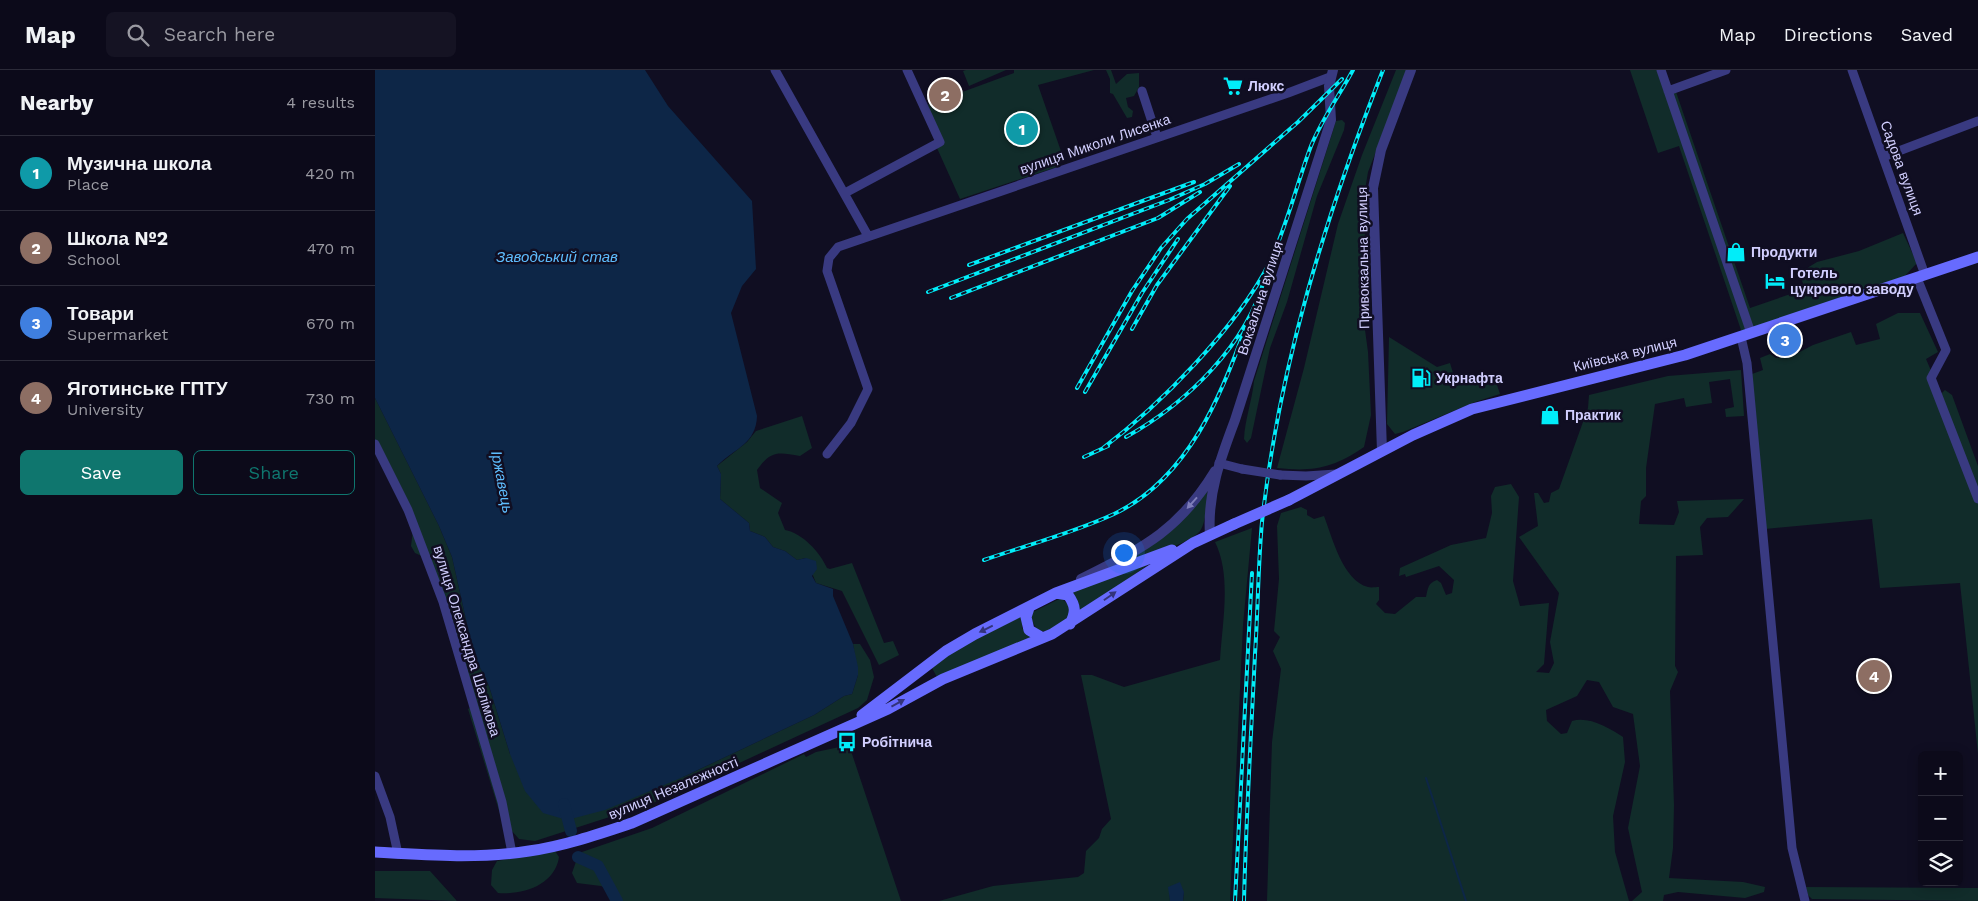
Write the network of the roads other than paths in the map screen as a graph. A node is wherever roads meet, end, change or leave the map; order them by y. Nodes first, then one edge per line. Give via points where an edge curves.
1 (775, 70) edge
2 (907, 70) edge
3 (1411, 70) edge
4 (1661, 70) edge
5 (1726, 70) edge
6 (1852, 70) edge
7 (1331, 73) edge
8 (1142, 91) dead end
9 (1668, 91) junction
10 (1978, 121) edge
11 (1157, 137) junction
12 (1883, 157) junction
13 (845, 193) junction
14 (868, 236) junction
15 (1978, 257) edge
16 (1921, 277) junction
17 (1746, 335) junction
18 (375, 444) edge
19 (1382, 451) junction
20 (827, 454) dead end
21 (1219, 463) junction
22 (1341, 474) junction
23 (1978, 499) edge
24 (1234, 524) joint
25 (1210, 535) junction
26 (1193, 543) junction
27 (1056, 593) junction
28 (1029, 608) junction
29 (1070, 624) junction
30 (1041, 637) junction
31 (854, 723) junction
32 (375, 776) edge
33 (375, 852) edge
34 (512, 853) junction
35 (398, 854) junction
36 (1805, 901) edge

1 - 13 street
2 - 13 street via 940,142
3 - 19 street, Привокзальна вулиця via 1381,150 1373,188
4 - 9 street
5 - 9 street
6 - 12 street, Садова вулиця
7 - 11 street, вулиця Миколи Лисенка
7 - 21 street, Вокзальна вулиця via 1331,120
8 - 11 street
9 - 17 street
10 - 12 street
11 - 14 street, вулиця Миколи Лисенка
12 - 16 street, Садова вулиця
13 - 14 street
14 - 20 street, вулиця Миколи Лисенка via 838,247 829,258 827,271 868,389 851,423
15 - 16 main road, Київська вулиця
16 - 17 main road, Київська вулиця
16 - 23 street, Садова вулиця via 1946,350 1931,378
17 - 19 main road, Київська вулиця via 1685,355 1472,409
17 - 36 street via 1792,848
18 - 34 street, вулиця Олександра Шалімова via 421,542 443,602 502,802
19 - 22 main road, Київська вулиця
21 - 22 street, bridge via 1242,470 1280,474
21 - 25 street, Вокзальна вулиця via 1211,496
21 -> 27 street via 1201,492 1157,538
22 - 24 main road, Київська вулиця, bridge
24 - 25 main road, вулиця Незалежності
25 - 26 main road, вулиця Незалежності
26 - 27 main road, вулиця Незалежності
29 -> 26 main road, вулиця Незалежності
27 - 28 main road, вулиця Незалежності
27 - 29 main road via 1068,595 1073,602 1075,615
28 - 30 main road via 1026,617 1029,630
28 -> 31 main road, вулиця Незалежності via 946,651
29 - 30 main road, вулиця Незалежності
31 -> 30 main road, вулиця Незалежності via 943,679
31 - 34 main road, вулиця Незалежності via 632,823 546,848
32 - 35 street via 390,817
33 - 35 main road, вулиця Незалежності
34 - 35 main road, вулиця Незалежності

